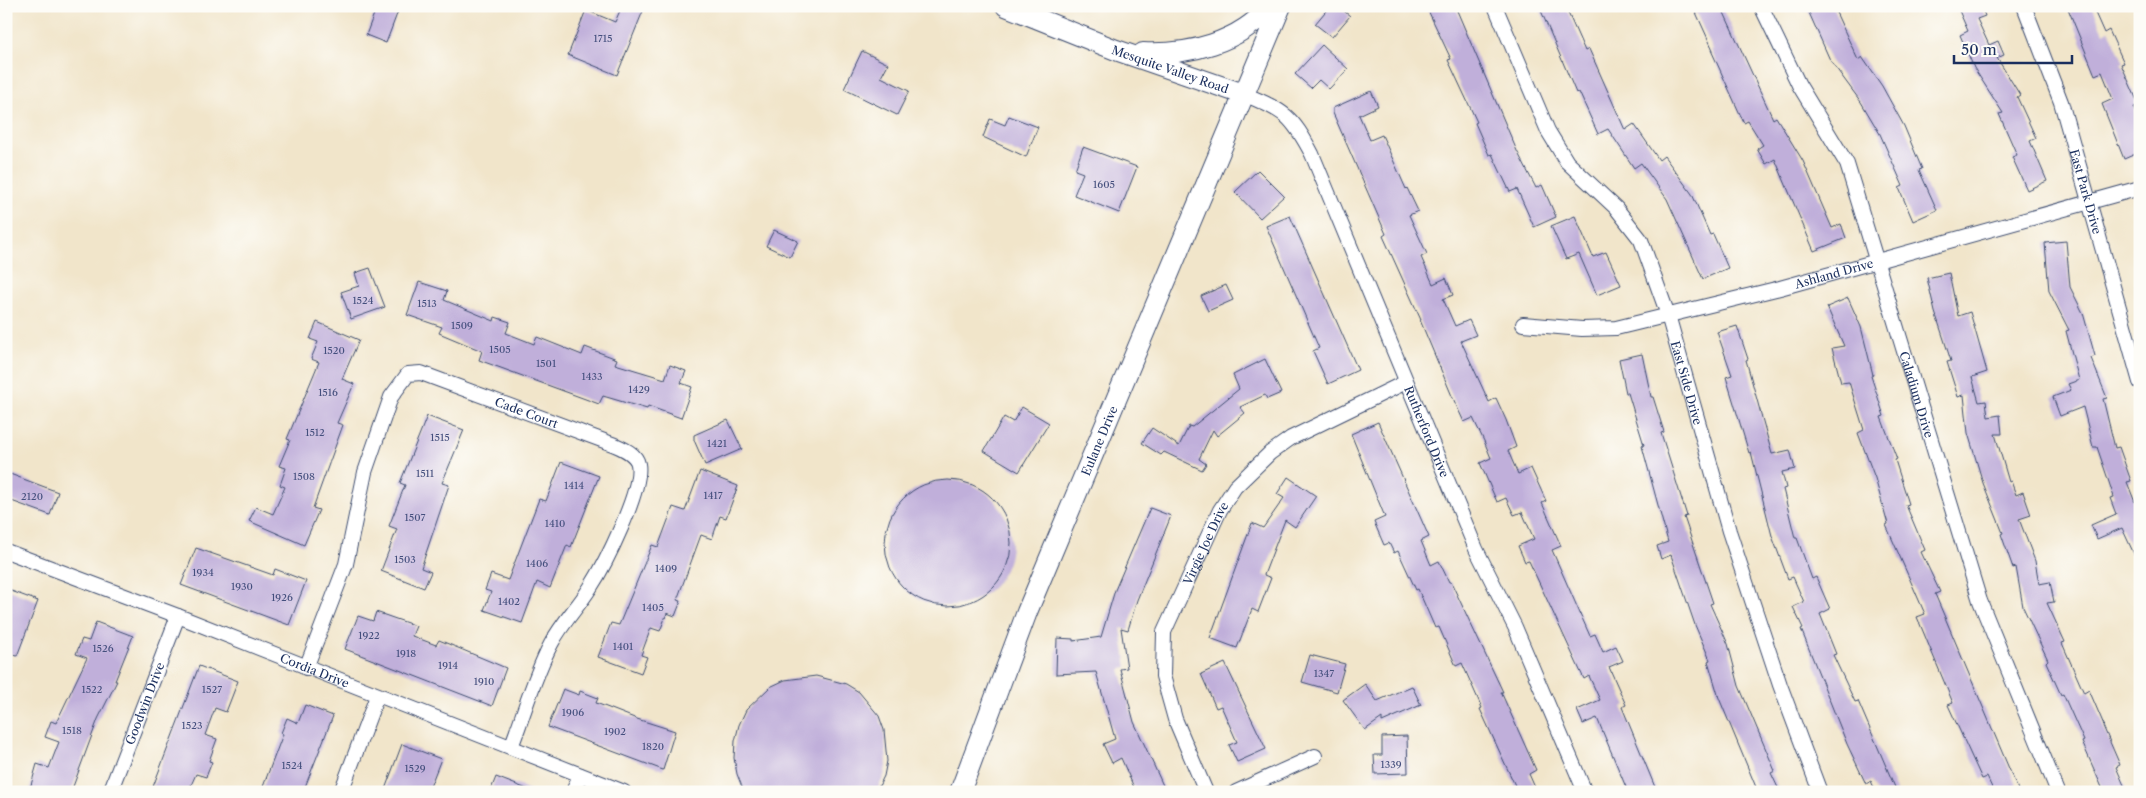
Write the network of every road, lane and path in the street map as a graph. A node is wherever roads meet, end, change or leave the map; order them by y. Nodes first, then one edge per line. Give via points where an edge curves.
1 (1006, 6) edge
2 (1270, 6) edge
3 (1281, 6) edge
4 (1495, 6) edge
5 (1761, 6) edge
6 (2024, 6) edge
7 (1124, 52) junction
8 (1246, 95) junction
9 (2140, 188) edge
10 (2090, 202) junction
11 (1878, 260) junction
12 (1668, 315) junction
13 (1524, 324) dead end
14 (1406, 382) junction
15 (2140, 382) edge
16 (6, 551) edge
17 (178, 616) junction
18 (306, 668) junction
19 (377, 696) junction
20 (511, 747) junction
21 (1314, 756) dead end
22 (580, 775) junction
23 (110, 792) edge
24 (341, 792) edge
25 (573, 792) edge
26 (624, 792) edge
27 (960, 792) edge
28 (1206, 792) edge
29 (1236, 792) edge
30 (1585, 792) edge
31 (1820, 792) edge
32 (2058, 792) edge

1 - 7 street, Mesquite Valley Road
2 - 7 street via 1241,31 1193,50
3 - 8 street
4 - 12 street, East Side Drive via 1548,131 1567,162 1616,208 1640,240
5 - 11 street, Caladium Drive via 1799,85 1847,164
6 - 10 street, East Park Drive via 2061,102
7 - 8 street, Mesquite Valley Road
8 - 14 street, Rutherford Drive via 1278,108 1299,130 1312,154
8 - 27 street, Eulane Drive via 1028,612
9 - 10 street, Ashland Drive
10 - 11 street, Ashland Drive
10 - 15 street, East Park Drive
11 - 12 street, Ashland Drive
11 - 32 street, Caladium Drive via 1980,600
12 - 13 street, Ashland Drive via 1616,328
12 - 31 street, East Side Drive via 1732,540
14 - 28 street, Virgie Joe Drive via 1290,438 1235,487 1220,510 1164,632 1163,676 1174,719
14 - 30 street, Rutherford Drive via 1476,549 1515,627
16 - 17 street, Cordia Drive
17 - 18 street, Cordia Drive
17 - 23 street, Goodwin Drive
18 - 19 street, Cordia Drive
18 - 20 street, Cade Court via 346,564 365,472 391,397 408,374 421,373 615,445 635,456 638,464 631,502 603,566 550,647
19 - 20 street, Cordia Drive
19 - 24 street
20 - 22 street, Cordia Drive
21 - 29 street
22 - 25 street
22 - 26 street, Cordia Drive

